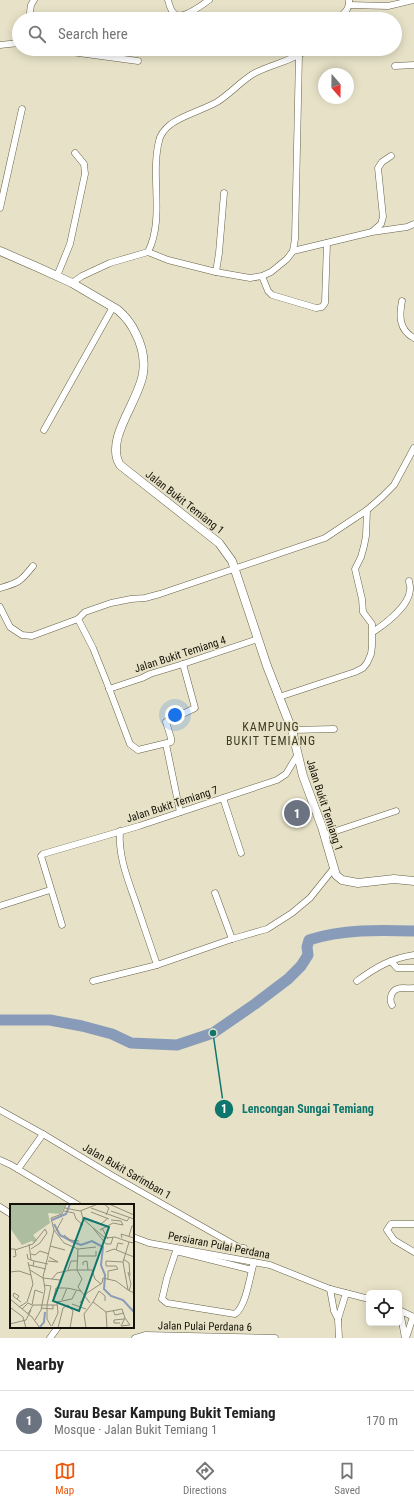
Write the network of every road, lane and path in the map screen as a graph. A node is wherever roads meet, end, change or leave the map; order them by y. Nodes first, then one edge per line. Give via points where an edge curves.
1 (34, 0) edge
2 (168, 0) edge
3 (209, 0) edge
4 (414, 0) edge
5 (349, 2) edge
6 (30, 12) edge
7 (173, 12) edge
8 (190, 12) edge
9 (345, 12) edge
10 (12, 44) edge
11 (0, 45) edge
12 (101, 56) edge
13 (297, 56) edge
14 (299, 56) edge
15 (138, 61) dead end
16 (414, 65) edge
17 (395, 66) dead end
18 (22, 109) dead end
19 (75, 153) dead end
20 (391, 156) dead end
21 (224, 193) dead end
22 (0, 208) edge
23 (414, 224) edge
24 (372, 232) junction
25 (327, 243) junction
26 (0, 251) edge
27 (292, 251) junction
28 (148, 252) junction
29 (216, 272) junction
30 (57, 276) junction
31 (262, 276) junction
32 (72, 283) junction
33 (402, 302) dead end
34 (113, 307) junction
35 (414, 338) edge
36 (44, 430) dead end
37 (414, 448) edge
38 (366, 510) junction
39 (33, 566) dead end
40 (235, 568) junction
41 (409, 581) dead end
42 (0, 588) edge
43 (0, 607) edge
44 (78, 619) junction
45 (373, 632) junction
46 (258, 639) junction
47 (183, 664) junction
48 (109, 689) junction
49 (278, 697) junction
50 (334, 729) dead end
51 (292, 730) junction
52 (166, 744) junction
53 (298, 754) junction
54 (302, 771) junction
55 (286, 774) junction
56 (223, 798) junction
57 (180, 812) junction
58 (396, 812) dead end
59 (120, 831) junction
60 (324, 835) junction
61 (241, 853) dead end
62 (334, 868) junction
63 (414, 882) edge
64 (50, 890) junction
65 (215, 893) dead end
66 (0, 906) edge
67 (62, 925) dead end
68 (232, 939) junction
69 (414, 955) edge
70 (391, 961) junction
71 (157, 965) junction
72 (414, 968) edge
73 (356, 981) dead end
74 (93, 982) dead end
75 (414, 988) edge
76 (392, 1005) dead end
77 (0, 1110) edge
78 (43, 1134) junction
79 (0, 1160) edge
80 (18, 1169) junction
81 (76, 1204) edge
82 (0, 1207) edge
83 (10, 1213) edge
84 (414, 1224) edge
85 (134, 1237) edge
86 (244, 1248) dead end
87 (414, 1252) edge
88 (254, 1262) junction
89 (252, 1270) junction
90 (330, 1289) junction
91 (346, 1293) junction
92 (366, 1298) edge
93 (402, 1311) edge
94 (413, 1317) edge
95 (338, 1319) junction
96 (402, 1319) edge
97 (57, 1328) edge
98 (414, 1332) edge
99 (50, 1338) edge
100 (135, 1338) edge
101 (275, 1338) edge
102 (339, 1338) edge
103 (406, 1338) edge

1 - 6 street
2 - 7 street
3 - 8 street
4 - 5 street via 388,6
5 - 9 street
10 - 11 street
12 - 15 street
13 - 28 street via 253,74 218,101 165,130 159,139 156,157 156,225 154,240
14 - 27 street via 295,239
16 - 17 street
18 - 22 street
19 - 30 street via 84,164 85,174 70,244
20 - 24 street via 378,168 382,217 381,224
21 - 29 street
23 - 24 street
24 - 25 street
25 - 27 street
25 - 31 street via 325,303 322,307 316,308 272,295
26 - 30 street, Jalan Bukit Temiang 1
27 - 31 street via 279,266
28 - 29 street via 168,260
28 - 32 street via 110,263
29 - 31 street via 250,278
30 - 32 street, Jalan Bukit Temiang 1
32 - 34 street, Jalan Bukit Temiang 1
33 - 35 street via 399,315 402,327
34 - 36 street
34 - 40 street, Jalan Bukit Temiang 1 via 124,315 132,326 140,341 144,357 143,374 119,433 116,458 120,465 219,543
37 - 38 street via 394,485
38 - 40 street via 325,538
38 - 45 street via 365,541 355,568 363,612 372,624
39 - 42 street via 15,584
40 - 44 street via 160,594 111,603 85,612
40 - 46 street, Jalan Bukit Temiang 1
41 - 45 street via 408,600
43 - 44 street via 10,627 27,636
44 - 48 street
45 - 49 street via 371,654 363,668
46 - 47 street, Jalan Bukit Temiang 4
46 - 49 street, Jalan Bukit Temiang 1
47 - 48 street, Jalan Bukit Temiang 4
47 - 52 street via 195,708 166,722 172,741
48 - 52 street via 133,747 138,750
49 - 51 street, Jalan Bukit Temiang 1
50 - 51 street
51 - 53 street, Jalan Bukit Temiang 1
52 - 57 street
53 - 54 street, Jalan Bukit Temiang 1
53 - 55 street
54 - 55 street, Jalan Bukit Temiang 7
54 - 60 street, Jalan Bukit Temiang 1
55 - 56 street, Jalan Bukit Temiang 7 via 277,780
56 - 57 street, Jalan Bukit Temiang 7
56 - 61 street
57 - 59 street, Jalan Bukit Temiang 7
58 - 60 street
59 - 64 street, Jalan Bukit Temiang 7 via 41,856
59 - 71 street via 119,843 128,881
60 - 62 street, Jalan Bukit Temiang 1
62 - 63 street via 336,875 348,882 394,879
62 - 68 street via 310,898 292,913 267,929
64 - 66 street
64 - 67 street
65 - 68 street
68 - 71 street
69 - 70 street
70 - 72 street via 397,968
70 - 73 street via 376,966
71 - 74 street
75 - 76 street via 398,988 394,991
77 - 78 street, Jalan Bukit Sarimban 1
78 - 80 street
78 - 86 street, Jalan Bukit Sarimban 1 via 111,1175
79 - 80 street
80 - 81 street
82 - 83 street
84 - 87 street via 391,1224 387,1230 394,1240
85 - 88 street, Persiaran Pulai Perdana
88 - 89 street
88 - 90 street, Persiaran Pulai Perdana via 270,1265
89 - 89 street via 242,1308 235,1314 167,1303 162,1299 176,1251
90 - 91 street, Persiaran Pulai Perdana
90 - 95 street
91 - 92 street, Persiaran Pulai Perdana
91 - 95 street
93 - 94 street
94 - 103 street
95 - 102 street
96 - 103 street
97 - 99 street
98 - 103 street
100 - 101 street, Jalan Pulai Perdana 6 via 146,1335

